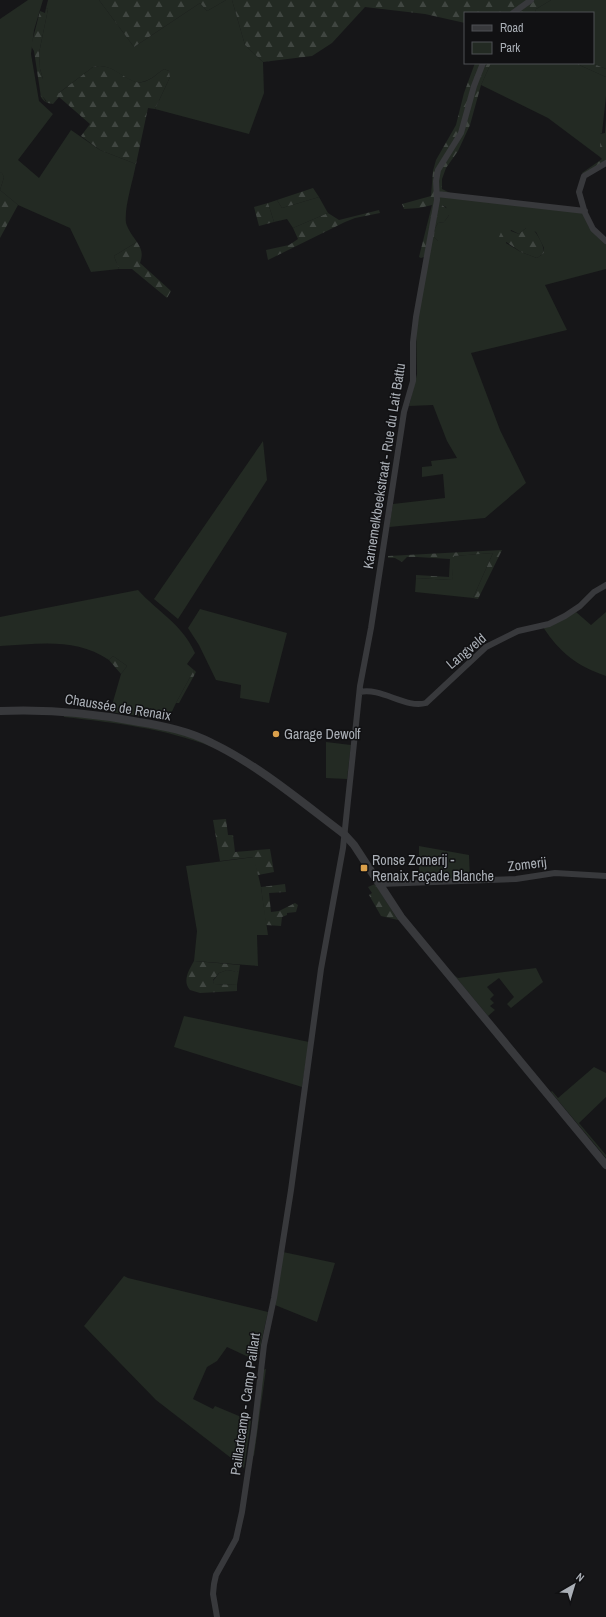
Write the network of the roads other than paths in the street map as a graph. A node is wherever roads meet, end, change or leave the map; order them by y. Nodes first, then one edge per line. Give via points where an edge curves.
1 (531, 0) edge
2 (514, 12) edge
3 (483, 64) edge
4 (606, 162) edge
5 (437, 194) junction
6 (585, 211) junction
7 (606, 241) edge
8 (606, 585) edge
9 (360, 692) junction
10 (0, 711) edge
11 (344, 834) junction
12 (606, 876) edge
13 (379, 884) junction
14 (606, 1165) edge
15 (217, 1617) edge

1 - 2 street
3 - 5 street, Karnemelkbeekstraat - Rue du Lait Battu via 459,137 438,170
4 - 6 street via 582,178 579,192
5 - 6 street
5 - 9 street, Karnemelkbeekstraat - Rue du Lait Battu via 416,317 413,381 404,412
6 - 7 street via 593,228
8 - 9 street, Langveld via 565,616 549,624 518,631 486,647 426,703 414,704
9 - 11 street, Karnemelkbeekstraat - Rue du Lait Battu
10 - 11 street, Chaussée de Renaix via 44,711 104,716 163,726 194,735 236,756
11 - 13 street, Chaussée de Renaix
11 - 15 street, Paillartcamp - Camp Paillart via 321,969 291,1190 264,1345 240,1527 216,1575 213,1594
12 - 13 street, Zomerij via 555,873 516,879
13 - 14 street, Chaussée de Renaix via 420,941

